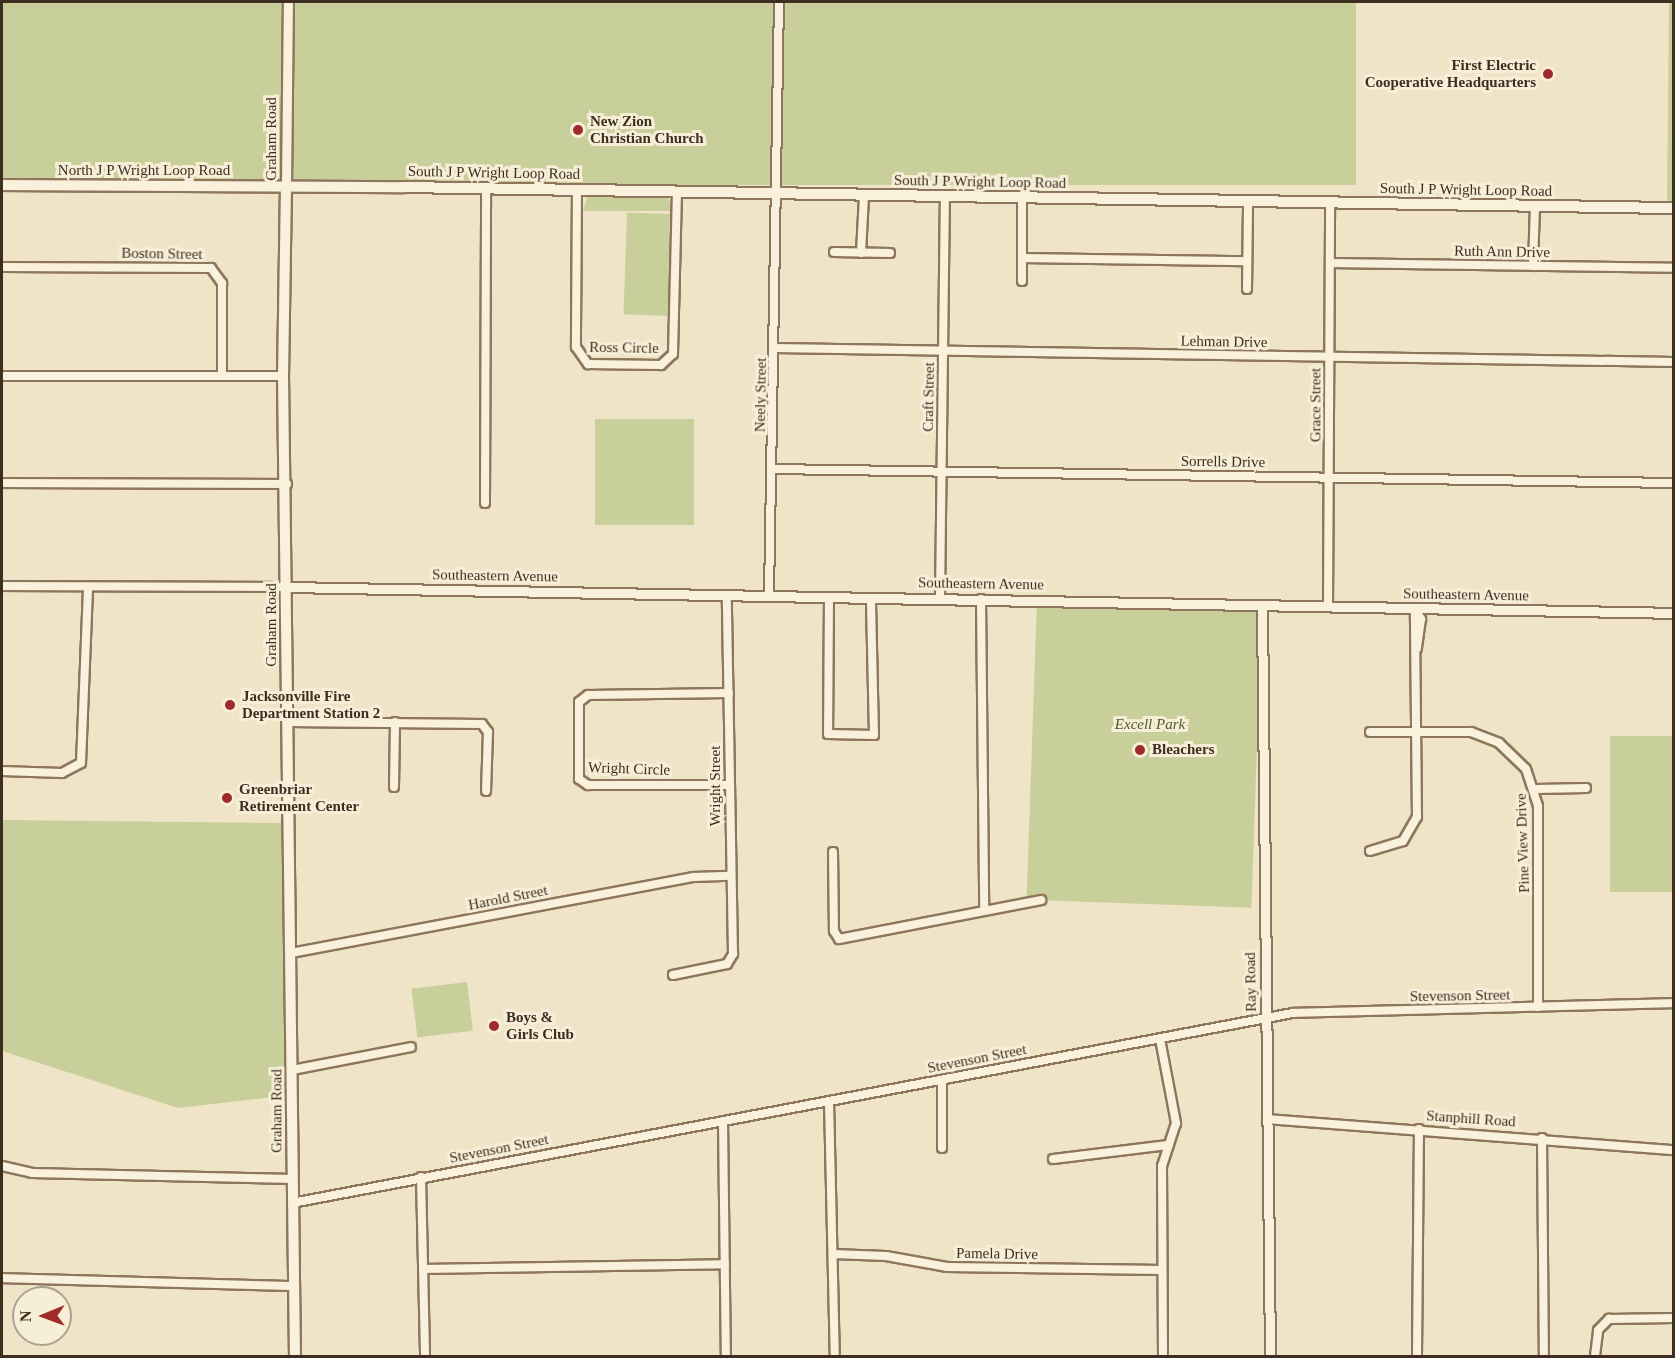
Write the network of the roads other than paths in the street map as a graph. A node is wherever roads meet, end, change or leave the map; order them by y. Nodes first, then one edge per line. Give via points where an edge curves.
1 (288, 2) edge
2 (779, 2) edge
3 (2, 185) edge
4 (286, 186) junction
5 (486, 188) junction
6 (578, 189) junction
7 (677, 193) junction
8 (778, 195) junction
9 (864, 195) junction
10 (945, 196) junction
11 (1022, 197) junction
12 (1248, 201) junction
13 (1330, 202) junction
14 (1535, 206) junction
15 (1674, 208) edge
16 (834, 252) dead end
17 (861, 253) junction
18 (890, 253) dead end
19 (1022, 258) junction
20 (1247, 261) junction
21 (1330, 263) junction
22 (1533, 266) junction
23 (2, 267) edge
24 (1674, 268) edge
25 (1022, 281) dead end
26 (1247, 289) dead end
27 (775, 348) junction
28 (943, 351) junction
29 (1329, 357) junction
30 (1674, 362) edge
31 (2, 376) edge
32 (222, 376) junction
33 (284, 376) junction
34 (772, 469) junction
35 (942, 471) junction
36 (1329, 477) junction
37 (2, 483) edge
38 (1674, 483) edge
39 (286, 484) junction
40 (485, 503) dead end
41 (2, 586) edge
42 (88, 587) junction
43 (287, 587) junction
44 (727, 596) junction
45 (770, 596) junction
46 (829, 597) junction
47 (872, 598) junction
48 (940, 599) junction
49 (981, 599) junction
50 (1262, 607) junction
51 (1328, 608) junction
52 (1415, 609) junction
53 (1674, 613) edge
54 (729, 693) junction
55 (287, 722) junction
56 (395, 722) junction
57 (1416, 730) junction
58 (1370, 732) dead end
59 (2, 771) edge
60 (730, 784) junction
61 (394, 787) dead end
62 (1586, 788) dead end
63 (1537, 789) junction
64 (486, 791) dead end
65 (1370, 851) dead end
66 (833, 852) dead end
67 (730, 876) junction
68 (1041, 900) dead end
69 (984, 910) junction
70 (291, 953) junction
71 (673, 975) dead end
72 (1674, 1003) edge
73 (1538, 1007) junction
74 (1266, 1019) junction
75 (1160, 1039) junction
76 (411, 1047) dead end
77 (292, 1070) junction
78 (942, 1080) junction
79 (829, 1101) junction
80 (1267, 1119) junction
81 (723, 1121) junction
82 (1419, 1129) junction
83 (1542, 1138) junction
84 (1168, 1144) junction
85 (942, 1148) dead end
86 (1674, 1150) edge
87 (1053, 1160) dead end
88 (2, 1166) edge
89 (421, 1178) junction
90 (292, 1179) junction
91 (292, 1203) junction
92 (833, 1254) junction
93 (725, 1264) junction
94 (423, 1269) junction
95 (1162, 1270) junction
96 (2, 1278) edge
97 (294, 1286) junction
98 (1674, 1317) edge
99 (295, 1356) edge
100 (425, 1356) edge
101 (726, 1356) edge
102 (834, 1356) edge
103 (1163, 1356) edge
104 (1270, 1356) edge
105 (1417, 1356) edge
106 (1544, 1356) edge
107 (1596, 1356) edge

1 - 4 street, Graham Road
2 - 8 street, Neely Street
3 - 4 main road, North J P Wright Loop Road
4 - 5 main road, South J P Wright Loop Road
4 - 33 main road, Graham Road
5 - 6 main road, South J P Wright Loop Road
5 - 40 street
6 - 7 main road, South J P Wright Loop Road
6 - 7 street, Ross Circle via 576,347 588,364 660,365 673,354
7 - 8 main road, South J P Wright Loop Road
8 - 9 main road, South J P Wright Loop Road
8 - 27 street, Neely Street
9 - 10 main road, South J P Wright Loop Road
9 - 17 street
10 - 11 main road, South J P Wright Loop Road
10 - 28 street, Craft Street
11 - 12 main road, South J P Wright Loop Road
11 - 19 street
12 - 13 main road, South J P Wright Loop Road
12 - 20 street
13 - 14 main road, South J P Wright Loop Road
13 - 21 street, Grace Street
14 - 15 main road, South J P Wright Loop Road
14 - 22 street
16 - 17 street
17 - 18 street
19 - 20 street
19 - 25 street
20 - 26 street
21 - 22 street, Ruth Ann Drive
21 - 29 street, Grace Street
22 - 24 street, Ruth Ann Drive
23 - 32 street, Boston Street via 211,268 222,283
27 - 28 street, Lehman Drive
27 - 34 street, Neely Street
28 - 29 street, Lehman Drive
28 - 35 street, Craft Street
29 - 30 street, Lehman Drive
29 - 36 street, Grace Street
31 - 32 street
32 - 33 street
33 - 39 main road, Graham Road
34 - 35 street, Sorrells Drive
34 - 45 street, Neely Street
35 - 36 street, Sorrells Drive
35 - 48 street, Craft Street
36 - 38 street, Sorrells Drive
36 - 51 street, Grace Street
37 - 39 street
39 - 43 main road, Graham Road
41 - 42 street
42 - 43 street
42 - 59 street via 81,763 68,772
43 - 44 street, Southeastern Avenue
43 - 55 main road, Graham Road
44 - 45 street, Southeastern Avenue
44 - 54 street, Wright Street
45 - 46 street, Southeastern Avenue
46 - 47 street, Southeastern Avenue
46 - 47 street via 828,734 874,735
47 - 48 street, Southeastern Avenue
48 - 49 street, Southeastern Avenue
49 - 50 street, Southeastern Avenue
49 - 69 street
50 - 51 street, Southeastern Avenue
50 - 74 street, Ray Road
51 - 52 street, Southeastern Avenue
52 - 53 street, Southeastern Avenue
52 - 57 street via 1420,620
54 - 60 street, Wright Street
54 - 60 street, Wright Circle via 588,695 579,702 579,779 588,785
55 - 56 street
55 - 70 main road, Graham Road
56 - 61 street
56 - 64 street via 482,724 488,732
57 - 58 street, Pine View Drive
57 - 63 street, Pine View Drive via 1471,732 1499,743 1526,769
57 - 65 street via 1414,825 1396,846
60 - 67 street, Wright Street
62 - 63 street
63 - 73 street, Pine View Drive
66 - 69 street via 834,926 839,939
67 - 70 street, Harold Street via 694,877
67 - 71 street, Wright Street via 733,954 718,967
68 - 69 street
70 - 77 main road, Graham Road
72 - 73 street, Stevenson Street
73 - 74 street, Stevenson Street via 1293,1013
74 - 75 street, Stevenson Street
74 - 80 street, Ray Road
75 - 78 street, Stevenson Street
75 - 84 street via 1176,1123
76 - 77 street
77 - 90 main road, Graham Road
78 - 79 street, Stevenson Street
78 - 85 street
79 - 81 street, Stevenson Street
79 - 92 street
80 - 82 street, Stanphill Road
80 - 104 street, Ray Road
81 - 89 street, Stevenson Street
81 - 93 street
82 - 83 street, Stanphill Road
82 - 105 street
83 - 86 street, Stanphill Road
83 - 106 street
84 - 87 street
84 - 95 street via 1162,1166
88 - 90 street via 32,1173
89 - 91 street, Stevenson Street
89 - 94 street
90 - 91 main road, Graham Road
91 - 97 main road, Graham Road
92 - 95 street, Pamela Drive via 886,1256 947,1267
92 - 102 street
93 - 94 street
93 - 101 street
94 - 100 street
95 - 103 street
96 - 97 street
97 - 99 main road, Graham Road
98 - 107 street via 1609,1319 1598,1330

